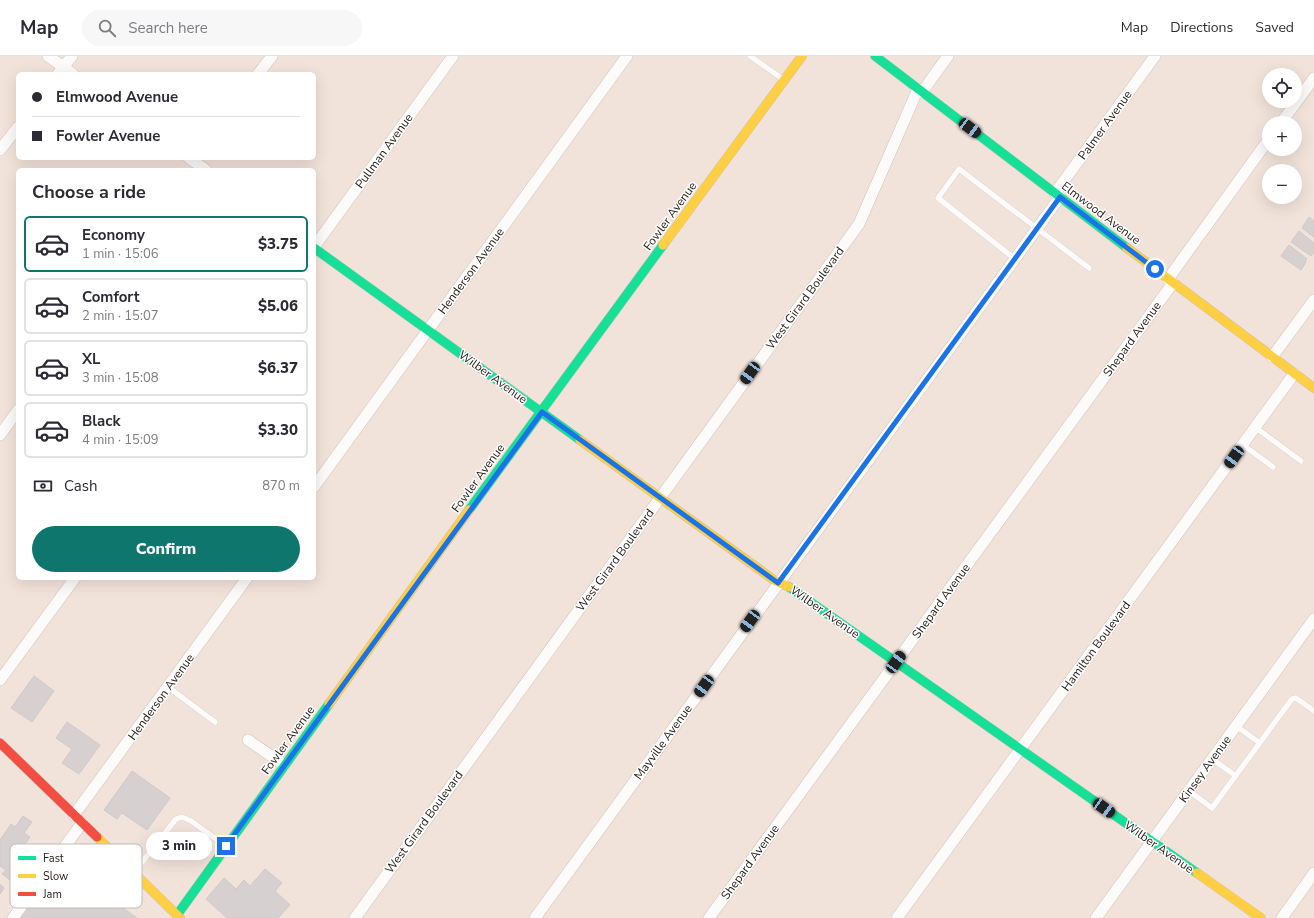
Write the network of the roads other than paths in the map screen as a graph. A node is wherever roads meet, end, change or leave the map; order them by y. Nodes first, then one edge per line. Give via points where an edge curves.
1 (48, 56) edge
2 (72, 56) edge
3 (272, 56) edge
4 (454, 56) edge
5 (628, 56) edge
6 (750, 56) edge
7 (802, 56) edge
8 (875, 56) edge
9 (948, 56) edge
10 (1155, 56) edge
11 (61, 70) edge
12 (260, 72) edge
13 (1314, 78) edge
14 (784, 80) junction
15 (920, 90) junction
16 (1286, 116) edge
17 (16, 130) edge
18 (1262, 149) edge
19 (0, 150) edge
20 (192, 162) edge
21 (202, 168) edge
22 (1057, 195) junction
23 (1037, 228) junction
24 (316, 244) edge
25 (316, 248) edge
26 (1015, 259) junction
27 (1089, 268) dead end
28 (1170, 281) junction
29 (1314, 300) edge
30 (428, 331) junction
31 (1272, 357) junction
32 (1294, 374) junction
33 (1314, 388) edge
34 (542, 412) junction
35 (16, 413) edge
36 (1255, 427) junction
37 (0, 436) edge
38 (1243, 445) junction
39 (1301, 460) dead end
40 (1273, 467) dead end
41 (316, 484) edge
42 (660, 497) junction
43 (74, 580) edge
44 (246, 580) edge
45 (778, 583) junction
46 (1314, 619) edge
47 (896, 662) junction
48 (0, 680) edge
49 (168, 687) junction
50 (1314, 711) edge
51 (215, 722) dead end
52 (1236, 726) junction
53 (248, 740) dead end
54 (0, 743) edge
55 (1260, 743) junction
56 (1020, 749) junction
57 (1212, 759) junction
58 (284, 765) junction
59 (1236, 776) junction
60 (1189, 791) junction
61 (78, 819) junction
62 (1152, 842) junction
63 (62, 844) edge
64 (104, 844) edge
65 (226, 846) junction
66 (142, 863) edge
67 (1314, 873) edge
68 (142, 881) edge
69 (20, 908) edge
70 (178, 916) edge
71 (13, 918) edge
72 (355, 918) edge
73 (535, 918) edge
74 (709, 918) edge
75 (897, 918) edge
76 (1096, 918) edge
77 (1261, 918) edge
78 (1282, 918) edge

1 - 11 street
2 - 11 street
3 - 12 street
4 - 24 street, Pullman Avenue
5 - 30 street, Henderson Avenue
6 - 14 lane
7 - 14 street, Fowler Avenue
8 - 15 street, Elmwood Avenue
9 - 15 street, West Girard Boulevard
10 - 22 street, Palmer Avenue
13 - 16 street
14 - 34 street, Fowler Avenue
15 - 22 street, Elmwood Avenue
15 - 42 street, West Girard Boulevard via 859,224
17 - 19 street
18 - 28 street, Shepard Avenue
20 - 21 street
22 - 23 street, Mayville Avenue
22 - 28 street, Elmwood Avenue
23 - 26 street, Mayville Avenue
23 - 26 lane via 959,169 938,198
23 - 27 lane
25 - 30 street, Wilber Avenue
26 - 45 street, Mayville Avenue
28 - 31 street, Elmwood Avenue
28 - 47 street, Shepard Avenue
29 - 31 street
30 - 34 street, Wilber Avenue
30 - 41 street, Henderson Avenue
31 - 32 street, Elmwood Avenue
32 - 33 street, Elmwood Avenue
32 - 36 street, Hamilton Boulevard
34 - 42 street, Wilber Avenue
34 - 58 street, Fowler Avenue
35 - 37 street
36 - 38 street, Hamilton Boulevard
36 - 39 lane
38 - 40 lane
38 - 56 street, Hamilton Boulevard
42 - 45 street, Wilber Avenue
42 - 72 street, West Girard Boulevard
43 - 48 street
44 - 49 street, Henderson Avenue
45 - 47 street, Wilber Avenue via 784,584
45 - 73 street, Mayville Avenue
46 - 52 street, Kinsey Avenue
47 - 56 street, Wilber Avenue
47 - 74 street, Shepard Avenue
49 - 51 lane
49 - 61 street, Henderson Avenue
50 - 55 lane via 1296,698 1292,699
52 - 55 lane
52 - 57 street, Kinsey Avenue
53 - 58 street
54 - 61 street
55 - 59 lane
56 - 62 street, Wilber Avenue
56 - 75 street, Hamilton Boulevard
57 - 59 lane
57 - 60 street, Kinsey Avenue
58 - 65 street, Fowler Avenue
59 - 60 lane via 1212,808
60 - 62 street, Kinsey Avenue
61 - 63 street, Henderson Avenue
61 - 64 street
62 - 76 street, Kinsey Avenue
62 - 77 street, Wilber Avenue
65 - 66 lane via 191,820 182,817 176,819
65 - 70 street, Fowler Avenue
67 - 78 street
68 - 70 street
69 - 71 street, Henderson Avenue

